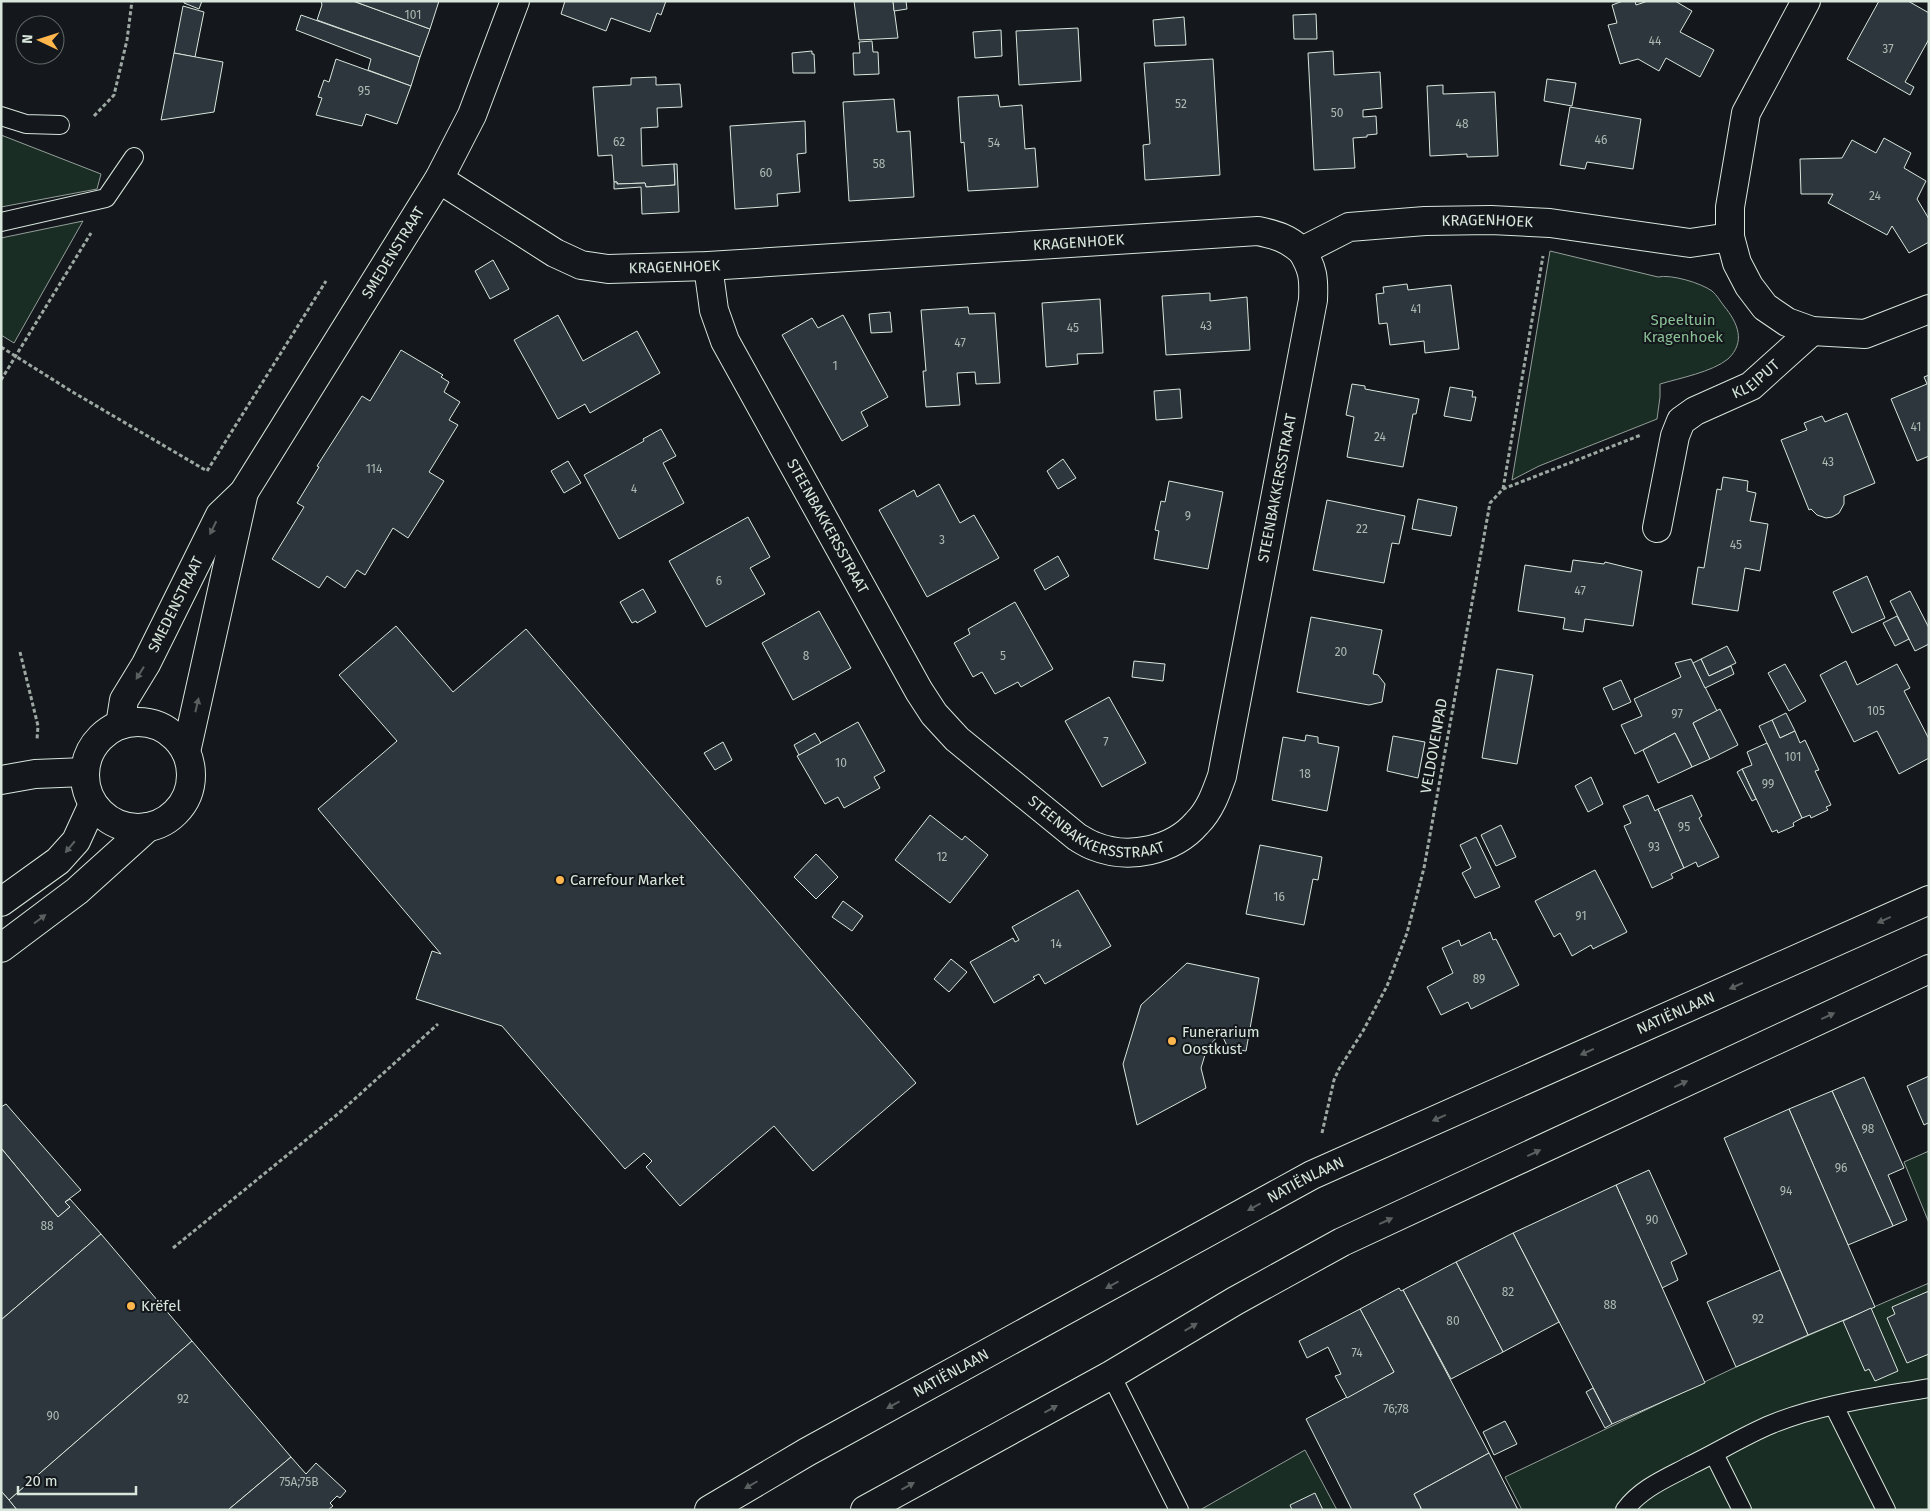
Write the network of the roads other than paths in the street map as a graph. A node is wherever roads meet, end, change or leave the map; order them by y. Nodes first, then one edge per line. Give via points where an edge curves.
1 (515, 1) edge
2 (1806, 1) edge
3 (1, 116) edge
4 (60, 125) dead end
5 (134, 157) dead end
6 (439, 179) junction
7 (1, 222) edge
8 (1730, 237) junction
9 (1302, 251) junction
10 (708, 266) junction
11 (1929, 309) edge
12 (1812, 331) junction
13 (244, 492) junction
14 (1657, 528) dead end
15 (120, 725) junction
16 (186, 752) junction
17 (85, 772) junction
18 (1, 780) edge
19 (93, 804) junction
20 (148, 827) junction
21 (1929, 900) edge
22 (1, 902) edge
23 (1, 948) edge
24 (1929, 969) edge
25 (1111, 1376) junction
26 (1929, 1388) edge
27 (1834, 1406) junction
28 (1714, 1454) junction
29 (709, 1510) edge
30 (865, 1510) edge
31 (1179, 1510) edge
32 (1626, 1510) edge
33 (1742, 1510) edge
34 (1886, 1510) edge

1 - 6 street, SMEDENSTRAAT via 472,115
2 - 8 street via 1746,113 1730,207
3 - 4 lane via 26,124
5 - 7 lane via 106,198
6 - 10 street, KRAGENHOEK via 555,253 581,265 608,269
6 - 13 street, SMEDENSTRAAT
8 - 9 street, KRAGENHOEK via 1690,243 1550,223 1425,221 1349,227
8 - 12 street via 1736,263 1765,307 1787,322
9 - 10 street, KRAGENHOEK via 1289,240 1258,231
9 - 10 street, STEENBAKKERSSTRAAT via 1314,280 1313,300 1222,776 1208,808 1184,836 1149,851 1128,852 1094,846 1076,837 957,739 934,714 725,341 714,310
11 - 12 street via 1865,334
12 - 14 street, KLEIPUT via 1751,386 1695,411 1681,421 1675,436
13 -> 15 street, SMEDENSTRAAT via 220,514 146,664 124,700
16 -> 13 street, SMEDENSTRAAT
15 - 16 street via 136,722 165,730
15 - 17 street via 106,732 96,744 88,757
16 - 20 street via 191,781 187,795 170,818
17 - 18 street via 35,774
17 - 19 street via 86,789
19 - 20 street via 117,824 132,828
19 -> 22 street via 76,841 58,861
23 -> 20 street via 77,891
21 -> 29 street, NATIËNLAAN via 1312,1175
25 -> 24 street via 1342,1242
30 -> 25 street
25 - 31 lane
26 - 27 lane
27 - 28 lane via 1772,1424
27 - 34 lane
28 - 32 lane via 1653,1485 1634,1498
28 - 33 lane

